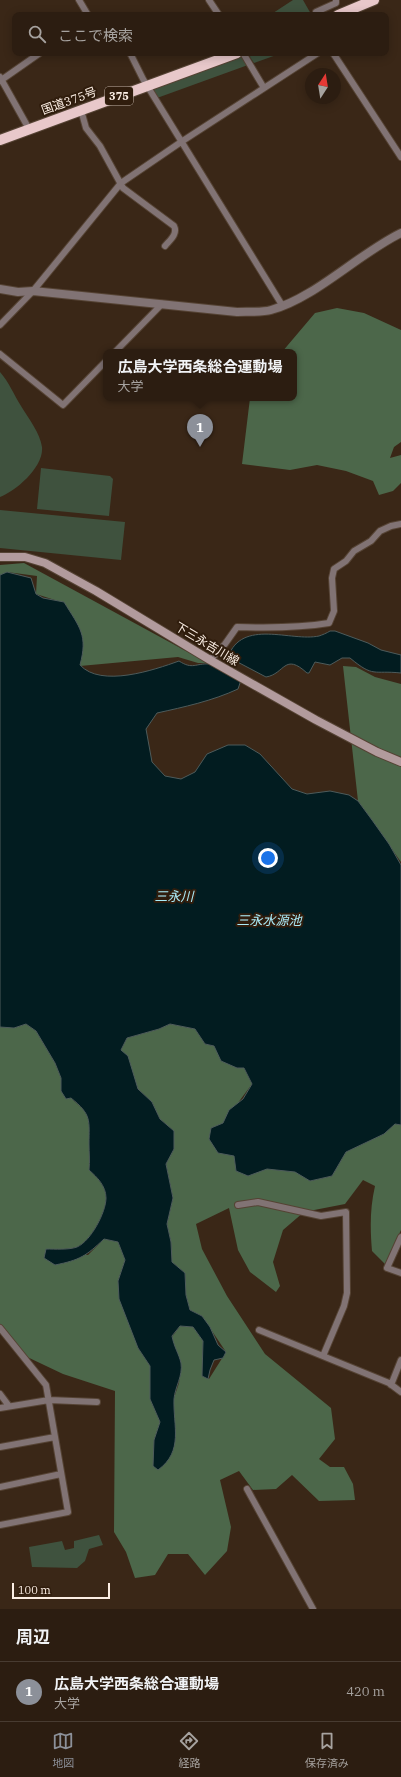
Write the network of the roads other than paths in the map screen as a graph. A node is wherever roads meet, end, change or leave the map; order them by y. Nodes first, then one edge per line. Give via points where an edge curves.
1 (79, 0) edge
2 (209, 0) edge
3 (336, 0) edge
4 (374, 0) edge
5 (86, 12) edge
6 (217, 12) edge
7 (316, 12) edge
8 (345, 12) edge
9 (36, 56) edge
10 (132, 56) edge
11 (229, 56) edge
12 (245, 56) edge
13 (313, 56) edge
14 (335, 56) edge
15 (1, 79) edge
16 (147, 86) junction
17 (264, 88) junction
18 (81, 110) junction
19 (30, 129) junction
20 (0, 140) edge
21 (181, 142) junction
22 (401, 157) edge
23 (121, 183) junction
24 (401, 229) edge
25 (401, 234) edge
26 (385, 241) junction
27 (165, 246) dead end
28 (0, 289) edge
29 (33, 291) junction
30 (162, 304) junction
31 (282, 305) junction
32 (0, 325) edge
33 (118, 349) edge
34 (0, 354) edge
35 (103, 364) edge
36 (401, 524) edge
37 (0, 557) edge
38 (210, 660) junction
39 (401, 762) edge
40 (238, 1205) dead end
41 (401, 1237) edge
42 (401, 1273) edge
43 (0, 1328) edge
44 (259, 1330) dead end
45 (323, 1356) junction
46 (401, 1360) edge
47 (391, 1385) junction
48 (401, 1392) edge
49 (0, 1394) edge
50 (49, 1400) junction
51 (97, 1402) dead end
52 (9, 1406) junction
53 (0, 1408) edge
54 (55, 1437) junction
55 (0, 1447) edge
56 (61, 1474) junction
57 (0, 1487) edge
58 (246, 1489) dead end
59 (0, 1525) edge
60 (313, 1609) edge

1 - 5 street
2 - 6 street
3 - 7 street via 336,3
4 - 8 highway
9 - 15 street
10 - 16 street
11 - 16 highway, 国道375号 / 375
12 - 17 street
13 - 17 street
14 - 22 street
15 - 19 street
16 - 18 highway, 国道375号 / 375
16 - 21 street
17 - 21 street
18 - 19 highway, 国道375号 / 375
18 - 23 street via 86,128 100,146
19 - 20 highway, 国道375号 / 375
21 - 23 street
21 - 31 street
23 - 27 street via 123,188 174,226 175,234
23 - 29 street
24 - 26 street
25 - 26 street
26 - 31 street via 302,296
28 - 29 street
29 - 30 street
29 - 32 street
30 - 31 street via 237,312 270,310
30 - 33 street
34 - 35 street via 64,405
36 - 38 street via 380,531 334,569 334,611 329,623 314,626 237,627
37 - 38 main road, 下三永吉川線 via 25,557 45,563
38 - 39 main road, 下三永吉川線 via 343,734
40 - 45 street via 270,1203 320,1216 346,1212 347,1293
41 - 42 street via 387,1268
43 - 50 street via 46,1385
44 - 45 street
45 - 47 street
46 - 47 street
47 - 48 street
49 - 52 street
50 - 51 street
50 - 52 street
50 - 54 street
52 - 53 street
54 - 55 street
54 - 56 street
56 - 57 street
56 - 59 street via 68,1512
58 - 60 street

